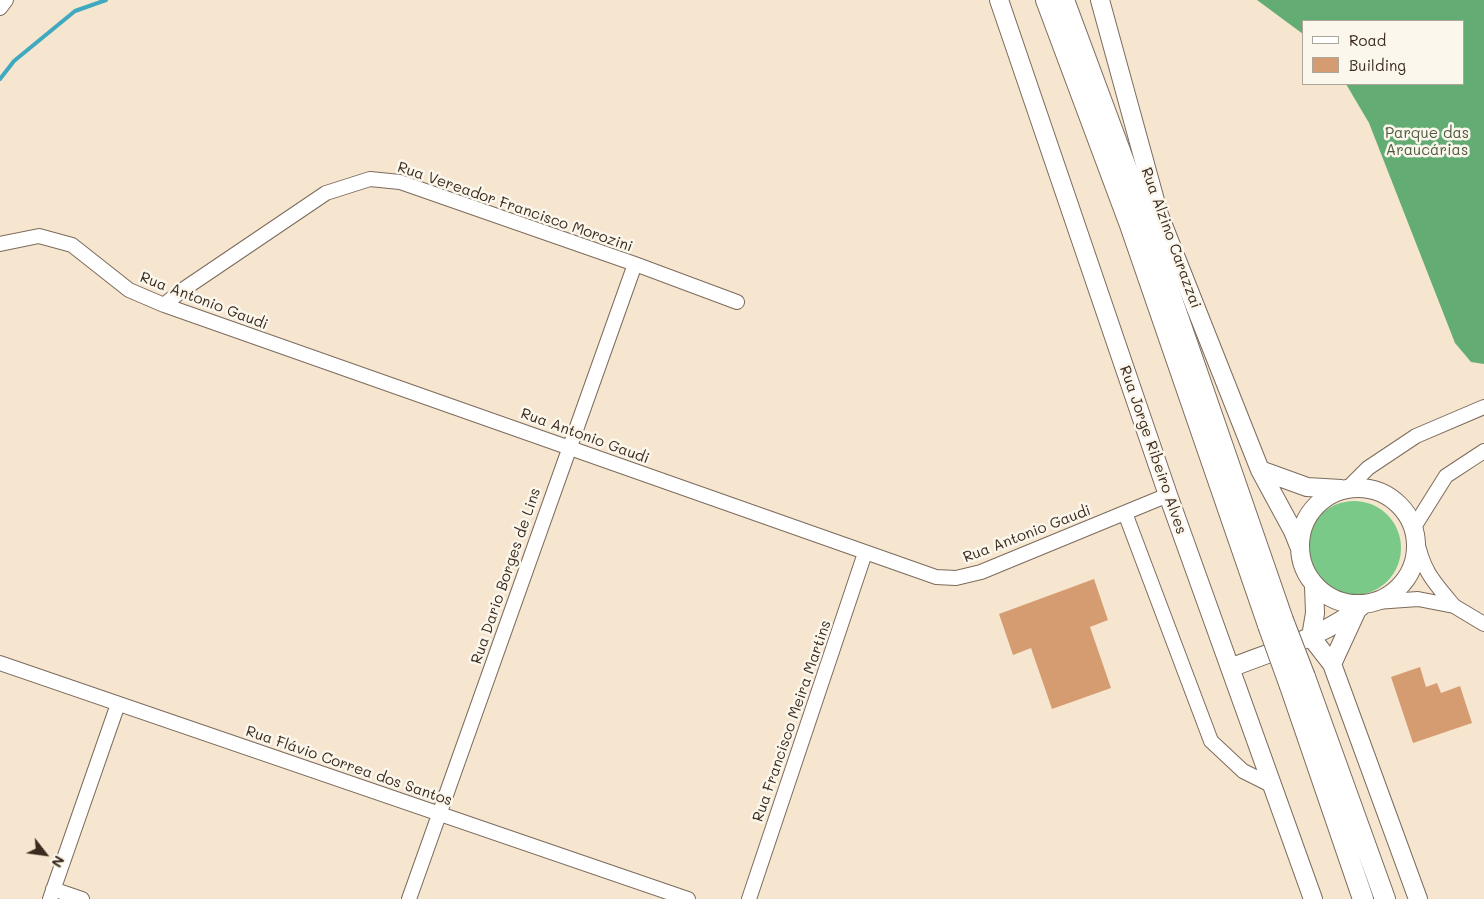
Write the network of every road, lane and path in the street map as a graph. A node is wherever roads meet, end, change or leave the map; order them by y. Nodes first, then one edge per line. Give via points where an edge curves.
1 (6, 0) edge
2 (999, 0) edge
3 (1046, 0) edge
4 (1064, 0) edge
5 (1100, 0) edge
6 (0, 8) edge
7 (0, 244) edge
8 (635, 264) junction
9 (736, 302) dead end
10 (164, 306) junction
11 (1484, 407) edge
12 (1484, 418) edge
13 (1457, 419) junction
14 (569, 447) junction
15 (1484, 451) edge
16 (1260, 470) junction
17 (1344, 488) junction
18 (1168, 495) junction
19 (1125, 513) junction
20 (1415, 532) junction
21 (1299, 546) junction
22 (865, 553) junction
23 (1314, 586) junction
24 (1366, 606) junction
25 (1454, 606) junction
26 (1275, 623) junction
27 (1484, 624) edge
28 (1311, 637) junction
29 (0, 663) edge
30 (1332, 664) junction
31 (1230, 668) junction
32 (1298, 682) junction
33 (118, 704) junction
34 (1271, 785) junction
35 (440, 814) junction
36 (51, 894) edge
37 (82, 899) edge
38 (409, 899) edge
39 (688, 899) edge
40 (749, 899) edge
41 (1313, 899) edge
42 (1363, 899) edge
43 (1385, 899) edge
44 (1418, 899) edge

1 - 6 street
2 - 18 main road, Rua Jorge Ribeiro Alves
3 - 26 highway
4 - 26 highway via 1129,176
5 - 16 main road, Rua Alzino Carazzai via 1159,215
7 - 10 street, Rua Antonio Gaudi via 39,236 72,245 129,290
8 - 9 street, Rua Vereador Francisco Morozini
8 - 10 street, Rua Vereador Francisco Morozini via 400,182 370,179 326,193 181,291
8 - 14 street, Rua Dario Borges de Lins
10 - 14 street, Rua Antonio Gaudi
11 - 13 street
12 - 13 street
13 - 17 street via 1416,436
14 - 22 street, Rua Antonio Gaudi
14 - 35 street, Rua Dario Borges de Lins
15 - 20 street via 1446,476
16 - 17 main road via 1307,487
16 - 21 main road, Rua Alzino Carazzai
17 - 20 main road via 1364,487 1388,495 1406,512
17 - 21 main road via 1324,497 1310,511 1302,528
18 - 19 street, Rua Antonio Gaudi
18 - 31 main road, Rua Jorge Ribeiro Alves
19 - 22 street, Rua Antonio Gaudi via 981,572 956,578 920,573
19 - 34 street via 1211,741 1243,771
20 - 24 main road via 1415,557 1408,576 1394,592
20 - 25 street via 1427,574
21 - 23 main road via 1301,561
22 - 40 street, Rua Francisco Meira Martins
23 - 24 main road via 1329,597
23 - 28 main road via 1315,613
24 - 25 street via 1418,599
24 - 28 main road
24 - 30 main road
25 - 27 street
26 - 32 highway, bridge
28 - 30 main road
28 - 31 main road
29 - 33 street, Rua Flávio Correa dos Santos
30 - 44 main road
31 - 34 main road, Rua Jorge Ribeiro Alves
32 - 42 highway
32 - 43 highway
33 - 35 street, Rua Flávio Correa dos Santos
33 - 36 street
34 - 41 main road, Rua Jorge Ribeiro Alves
35 - 38 street, Rua Dario Borges de Lins
35 - 39 street, Rua Flávio Correa dos Santos
36 - 37 street

